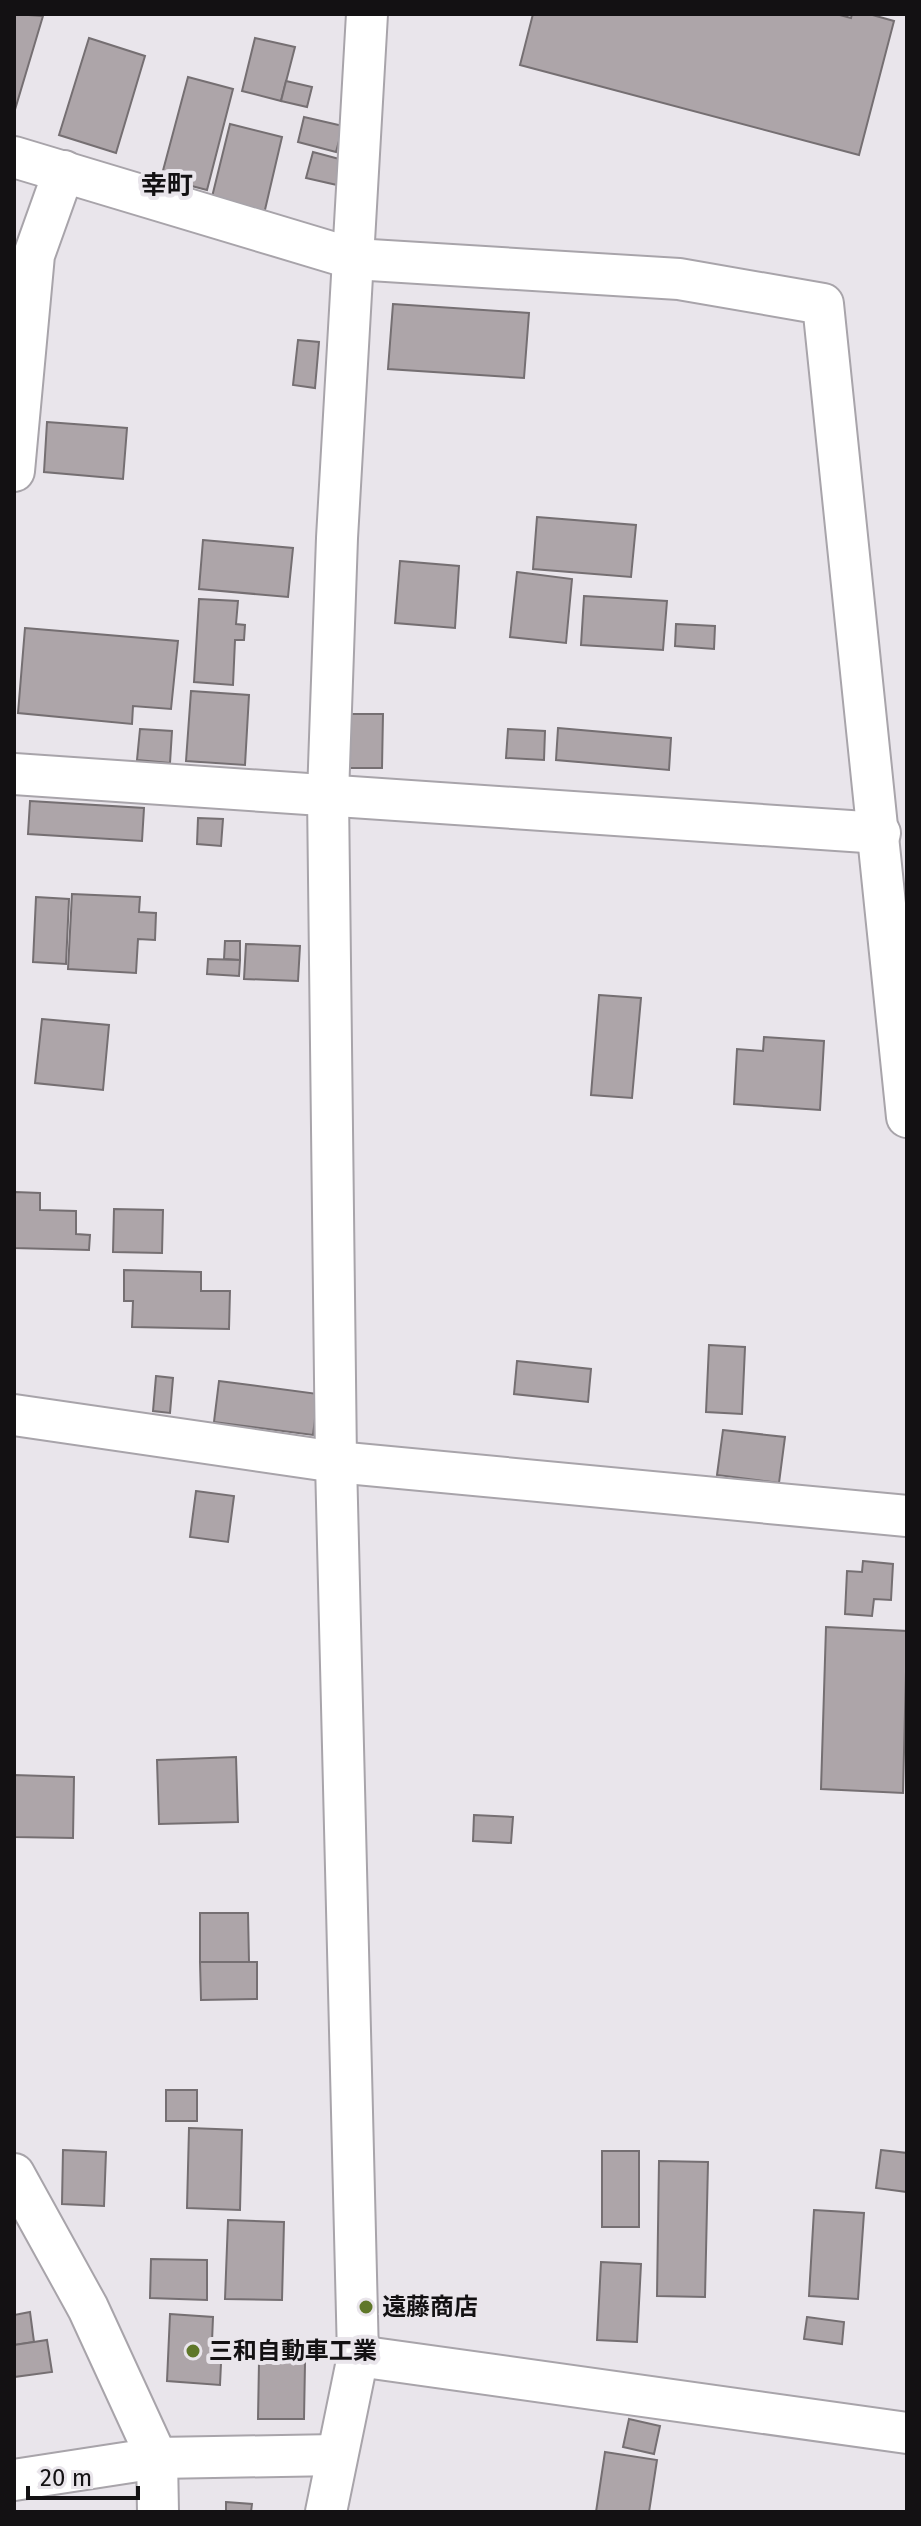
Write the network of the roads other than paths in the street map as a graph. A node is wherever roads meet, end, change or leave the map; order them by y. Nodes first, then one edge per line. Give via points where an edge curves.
1 (367, 14) edge
2 (14, 157) edge
3 (64, 171) junction
4 (354, 259) junction
5 (14, 471) edge
6 (14, 774) edge
7 (328, 795) junction
8 (880, 833) junction
9 (907, 1117) edge
10 (14, 1415) edge
11 (336, 1462) junction
12 (907, 1516) edge
13 (14, 2174) edge
14 (358, 2356) junction
15 (907, 2433) edge
16 (337, 2455) junction
17 (157, 2458) junction
18 (14, 2480) edge
19 (158, 2512) edge
20 (326, 2512) edge

1 - 4 street
2 - 3 street
3 - 4 street
3 - 5 street via 34,255
4 - 7 street
4 - 8 street via 679,279 823,304
6 - 7 street
7 - 8 street
7 - 11 street
8 - 9 street
10 - 11 street
11 - 12 street
11 - 14 street
13 - 17 street via 88,2308
14 - 15 street
14 - 16 street
16 - 17 street
16 - 20 street
17 - 18 street
17 - 19 street

